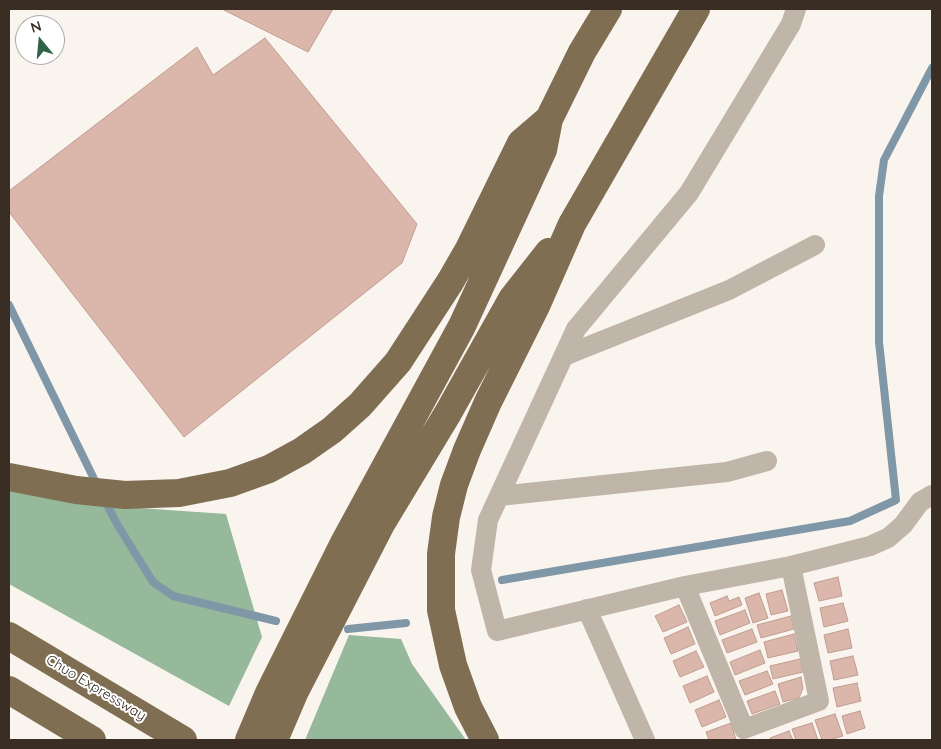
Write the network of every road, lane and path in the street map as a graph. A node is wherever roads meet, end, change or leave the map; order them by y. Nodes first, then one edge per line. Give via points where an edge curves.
1 (608, 9) edge
2 (696, 9) edge
3 (796, 9) edge
4 (549, 119) junction
5 (572, 224) junction
6 (815, 244) dead end
7 (564, 356) junction
8 (767, 461) dead end
9 (9, 478) edge
10 (932, 495) edge
11 (499, 496) junction
12 (791, 566) junction
13 (685, 586) junction
14 (587, 609) junction
15 (9, 636) edge
16 (9, 690) edge
17 (92, 740) edge
18 (183, 740) edge
19 (249, 740) edge
20 (274, 740) edge
21 (485, 740) edge
22 (645, 740) edge

1 - 4 highway via 582,52
2 - 5 highway
3 - 7 street via 791,24 689,193 576,329
4 - 9 highway via 521,143 469,249 398,362 360,405 317,441 269,469 230,483 179,493 125,495
4 - 19 highway via 543,150 462,326 344,543
5 - 20 highway via 512,299 381,524 295,691
5 - 21 highway via 474,434 454,485 446,517 440,554 443,625 468,707
6 - 7 street via 729,290
7 - 11 street
8 - 11 street via 727,472
10 - 12 street via 920,502 903,525 888,538 870,546
11 - 14 street via 488,520 481,570 498,631
12 - 13 street
12 - 13 street via 819,702 744,729
13 - 14 street
14 - 22 street
15 - 18 highway, Chuo Expressway
16 - 17 highway

